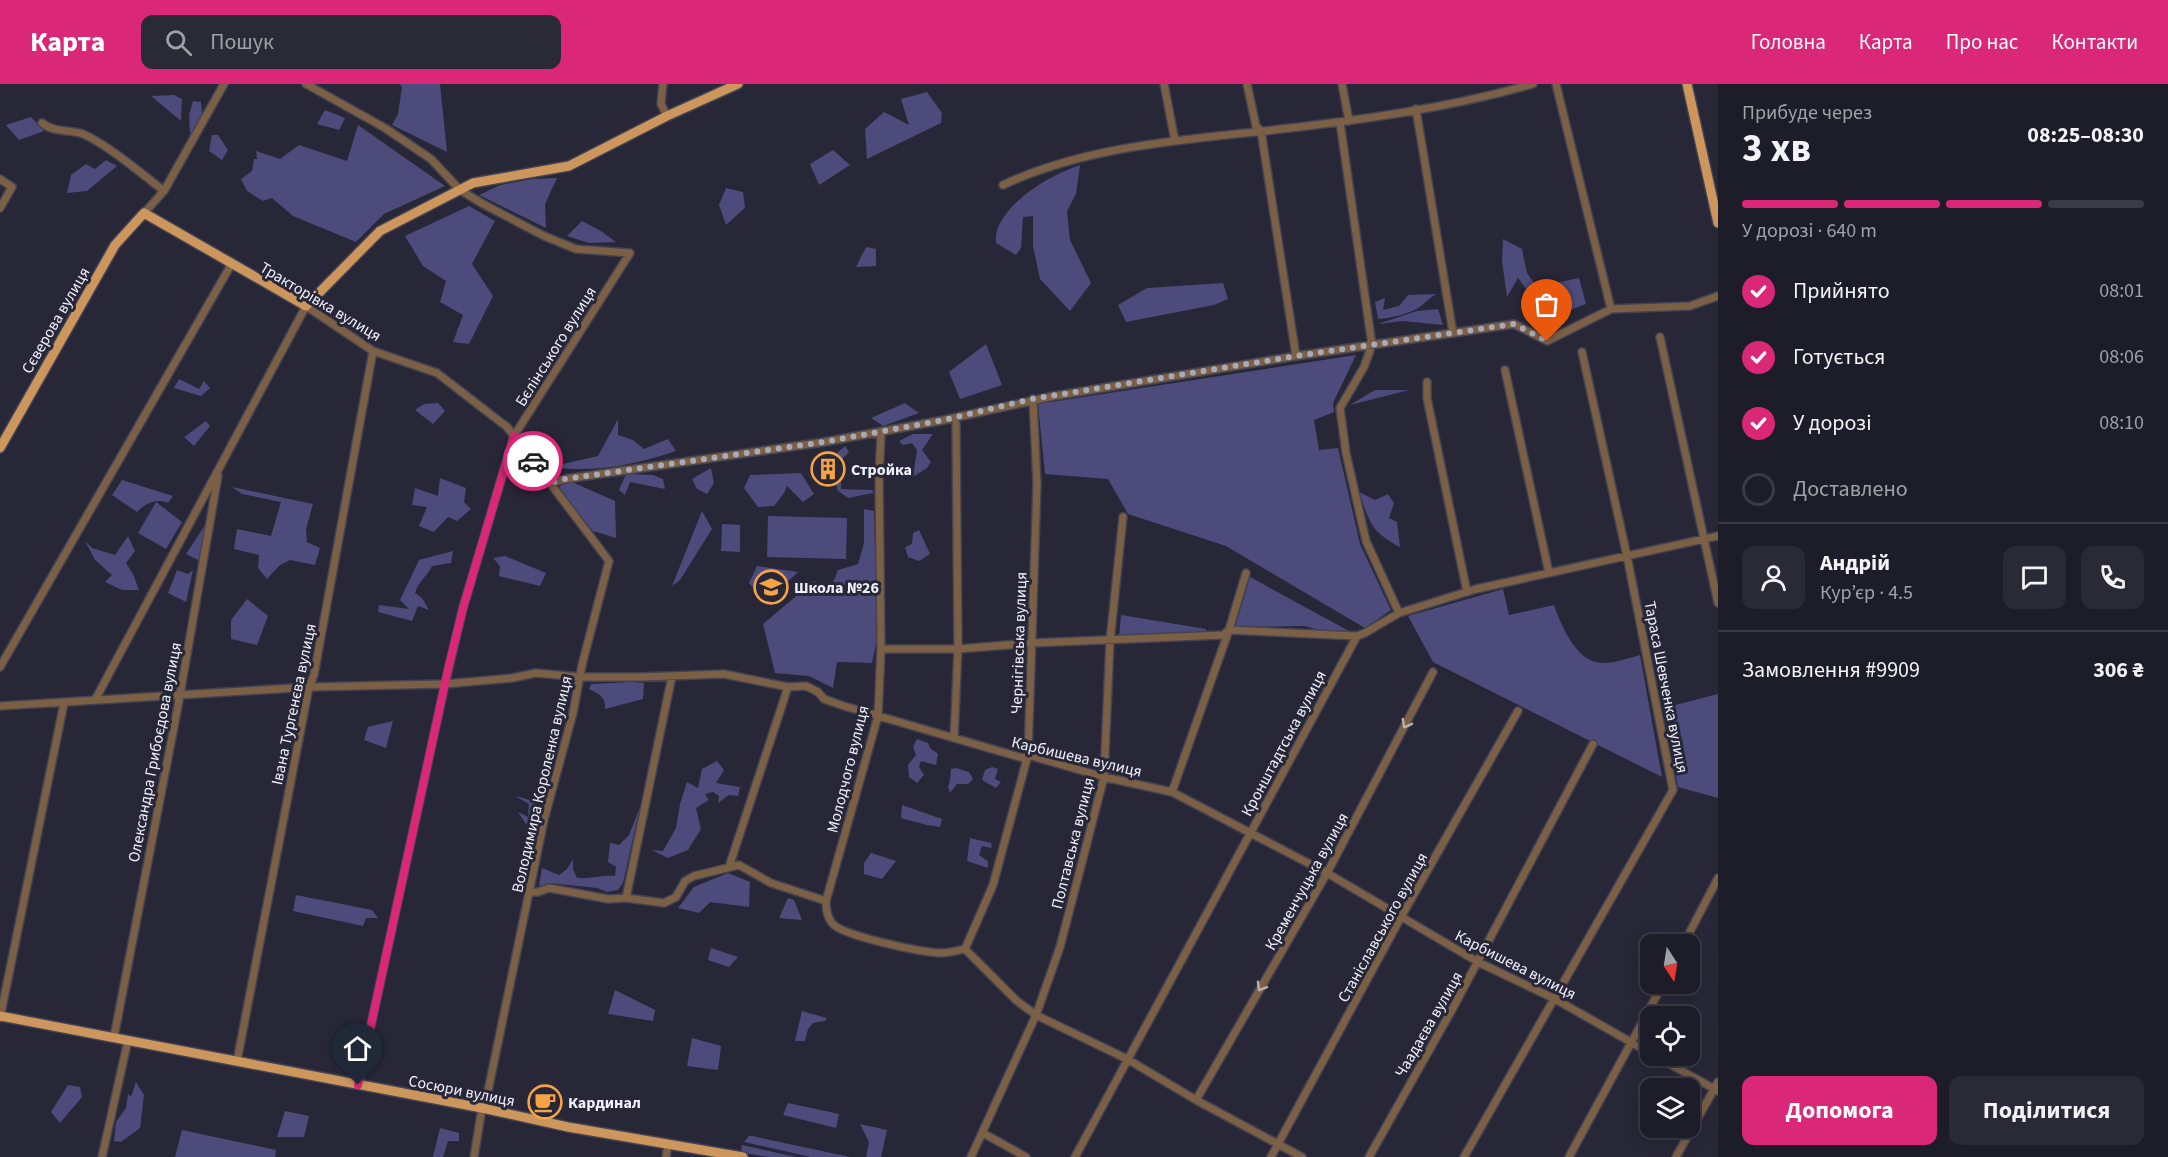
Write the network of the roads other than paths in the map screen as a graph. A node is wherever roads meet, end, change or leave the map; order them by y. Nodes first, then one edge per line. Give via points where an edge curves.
1 (224, 84) edge
2 (306, 84) edge
3 (663, 84) edge
4 (738, 84) edge
5 (1164, 84) edge
6 (1247, 84) edge
7 (1342, 84) edge
8 (1533, 84) edge
9 (1556, 84) edge
10 (1687, 84) edge
11 (1416, 109) junction
12 (667, 116) junction
13 (1349, 121) junction
14 (1340, 122) junction
15 (42, 123) dead end
16 (1261, 131) junction
17 (1175, 141) junction
18 (0, 179) edge
19 (1003, 185) dead end
20 (460, 190) junction
21 (164, 191) junction
22 (0, 208) edge
23 (144, 213) junction
24 (1718, 223) edge
25 (231, 265) junction
26 (1718, 296) edge
27 (306, 306) junction
28 (1611, 309) junction
29 (1453, 333) junction
30 (1660, 337) dead end
31 (1371, 345) junction
32 (373, 351) junction
33 (1582, 352) dead end
34 (1296, 356) junction
35 (1505, 370) dead end
36 (1427, 382) dead end
37 (1032, 399) junction
38 (956, 424) dead end
39 (871, 433) junction
40 (514, 436) junction
41 (0, 448) edge
42 (219, 471) junction
43 (550, 483) junction
44 (1123, 518) dead end
45 (1718, 536) edge
46 (1704, 539) junction
47 (1627, 556) junction
48 (1246, 573) dead end
49 (1549, 573) junction
50 (1467, 592) junction
51 (1718, 603) edge
52 (1399, 613) junction
53 (1229, 630) junction
54 (1357, 636) junction
55 (1110, 641) junction
56 (1032, 644) junction
57 (881, 649) junction
58 (958, 649) junction
59 (0, 667) edge
60 (1433, 672) dead end
61 (672, 676) junction
62 (580, 677) junction
63 (445, 684) junction
64 (309, 687) junction
65 (788, 687) junction
66 (180, 694) junction
67 (95, 700) junction
68 (64, 703) junction
69 (0, 706) edge
70 (1518, 711) dead end
71 (878, 716) junction
72 (954, 738) junction
73 (1593, 744) dead end
74 (1028, 755) junction
75 (1104, 777) junction
76 (1172, 792) junction
77 (1251, 832) junction
78 (729, 867) junction
79 (1327, 873) junction
80 (1718, 878) edge
81 (529, 892) junction
82 (626, 898) junction
83 (826, 901) junction
84 (1401, 917) junction
85 (1689, 934) edge
86 (965, 949) junction
87 (1478, 962) junction
88 (1658, 994) edge
89 (1555, 999) junction
90 (1036, 1015) junction
91 (0, 1017) edge
92 (114, 1037) junction
93 (128, 1040) junction
94 (1632, 1043) junction
95 (1640, 1047) edge
96 (1127, 1059) junction
97 (237, 1062) junction
98 (1675, 1066) edge
99 (358, 1085) junction
100 (1717, 1087) edge
101 (1196, 1100) junction
102 (482, 1108) junction
103 (983, 1133) junction
104 (668, 1144) junction
105 (1279, 1145) junction
106 (102, 1157) edge
107 (474, 1157) edge
108 (666, 1157) edge
109 (743, 1157) edge
110 (971, 1157) edge
111 (1026, 1157) edge
112 (1075, 1157) edge
113 (1272, 1157) edge
114 (1302, 1157) edge
115 (1370, 1157) edge
116 (1464, 1157) edge
117 (1569, 1157) edge
118 (1676, 1157) edge

1 - 21 street
2 - 20 street via 401,137 431,159
3 - 12 street via 662,104
4 - 12 main road
5 - 17 street
6 - 16 street via 1256,126
7 - 13 street
8 - 11 street via 1487,97
9 - 28 street
10 - 24 main road
11 - 13 street
11 - 29 street
12 - 20 main road via 569,166 473,183
13 - 14 street
14 - 16 street
14 - 31 street
15 - 21 street via 49,128 83,134
16 - 17 street
16 - 34 street
17 - 19 street via 1080,157
18 - 22 street via 12,187
20 - 27 main road via 380,231
20 - 40 street, Бєлінського вулиця via 576,249 630,253
21 - 23 street
23 - 25 main road, Тракторівка вулиця
23 - 41 main road, Сєверова вулиця via 115,245
25 - 27 main road, Тракторівка вулиця
25 - 59 street
26 - 28 street via 1690,306
27 - 32 street, Тракторівка вулиця
27 - 42 street
28 - 29 street via 1547,341 1514,324
29 - 31 street
30 - 46 street
31 - 34 street
31 - 52 street via 1364,368 1340,408 1366,541
32 - 40 street, Тракторівка вулиця via 437,373
32 - 64 street, Івана Тургенєва вулиця
33 - 47 street, Тараса Шевченка вулиця
34 - 37 street
35 - 49 street
36 - 50 street
37 - 39 street
37 - 56 street, Чернігівська вулиця via 1037,484
38 - 58 street
39 - 43 street
39 - 57 street, Молодчого вулиця via 881,435
40 - 43 street, Тракторівка вулиця
40 - 63 street, Бєлінського вулиця via 463,608
42 - 66 street, Олександра Грибоєдова вулиця
42 - 67 street
43 - 62 street, Володимира Короленка вулиця via 609,561
44 - 55 street, Полтавська вулиця
45 - 46 street
46 - 47 street
46 - 51 street
47 - 49 street
47 - 89 street, Тараса Шевченка вулиця via 1673,790
48 - 53 street
49 - 50 street
50 - 52 street
52 - 54 street
53 - 54 street
53 - 55 street via 1223,635
53 - 76 street
54 - 77 street, Кронштадтська вулиця
55 - 56 street
55 - 75 street, Полтавська вулиця
56 - 58 street
56 - 74 street, Чернігівська вулиця
57 - 58 street
57 - 71 street, Молодчого вулиця
58 - 72 street
60 -> 79 street, Кременчуцька вулиця
61 - 62 street, Карбишева вулиця
61 - 65 street, Карбишева вулиця via 724,674
61 - 82 street
62 - 63 street, Карбишева вулиця via 536,673
62 - 81 street, Володимира Короленка вулиця
63 - 64 street, Карбишева вулиця
63 - 99 street, Бєлінського вулиця
64 - 66 street, Карбишева вулиця
64 - 97 street, Івана Тургенєва вулиця
65 - 71 street, Карбишева вулиця via 806,686 824,699
65 - 78 street
66 - 67 street, Карбишева вулиця
66 - 92 street, Олександра Грибоєдова вулиця
67 - 68 street, Карбишева вулиця
68 - 69 street, Карбишева вулиця
68 - 91 street
70 - 84 street, Станіславського вулиця
71 - 72 street, Карбишева вулиця
71 - 83 street, Молодчого вулиця
72 - 74 street, Карбишева вулиця via 1023,758
73 - 87 street, Чаадаєва вулиця
74 - 75 street, Карбишева вулиця
74 - 86 street, Чернігівська вулиця via 993,885
75 - 76 street, Карбишева вулиця
75 - 90 street, Полтавська вулиця via 1060,947
76 - 77 street, Карбишева вулиця
77 - 79 street, Карбишева вулиця
77 - 96 street, Кронштадтська вулиця
78 - 82 street via 694,876 685,881 676,897 664,903
78 - 83 street via 739,865 771,883
79 - 84 street, Карбишева вулиця
79 -> 101 street, Кременчуцька вулиця
80 - 85 street
81 - 82 street via 549,888 608,899
81 - 102 street, Володимира Короленка вулиця
83 - 86 street via 832,924 842,931 943,953
84 - 87 street, Карбишева вулиця
84 - 105 street, Станіславського вулиця
86 - 90 street
87 - 89 street, Карбишева вулиця
87 - 115 street, Чаадаєва вулиця
88 - 94 street
89 - 94 street, Карбишева вулиця
89 - 116 street, Тараса Шевченка вулиця
90 - 96 street
90 - 103 street, Полтавська вулиця
91 - 92 main road, Сосюри вулиця
92 - 93 main road, Сосюри вулиця
93 - 97 main road, Сосюри вулиця
93 - 106 street
94 - 95 street, Карбишева вулиця
94 - 117 street
96 - 101 street
96 - 112 street, Кронштадтська вулиця
97 - 99 main road, Сосюри вулиця
98 - 100 street
99 - 102 main road, Сосюри вулиця
100 - 118 street
101 - 105 street
102 - 104 main road, Сосюри вулиця
102 - 107 street, Володимира Короленка вулиця
103 - 110 street, Полтавська вулиця
103 - 111 street
104 - 108 street
104 - 109 main road, Сосюри вулиця
105 - 113 street, Станіславського вулиця
105 - 114 street

